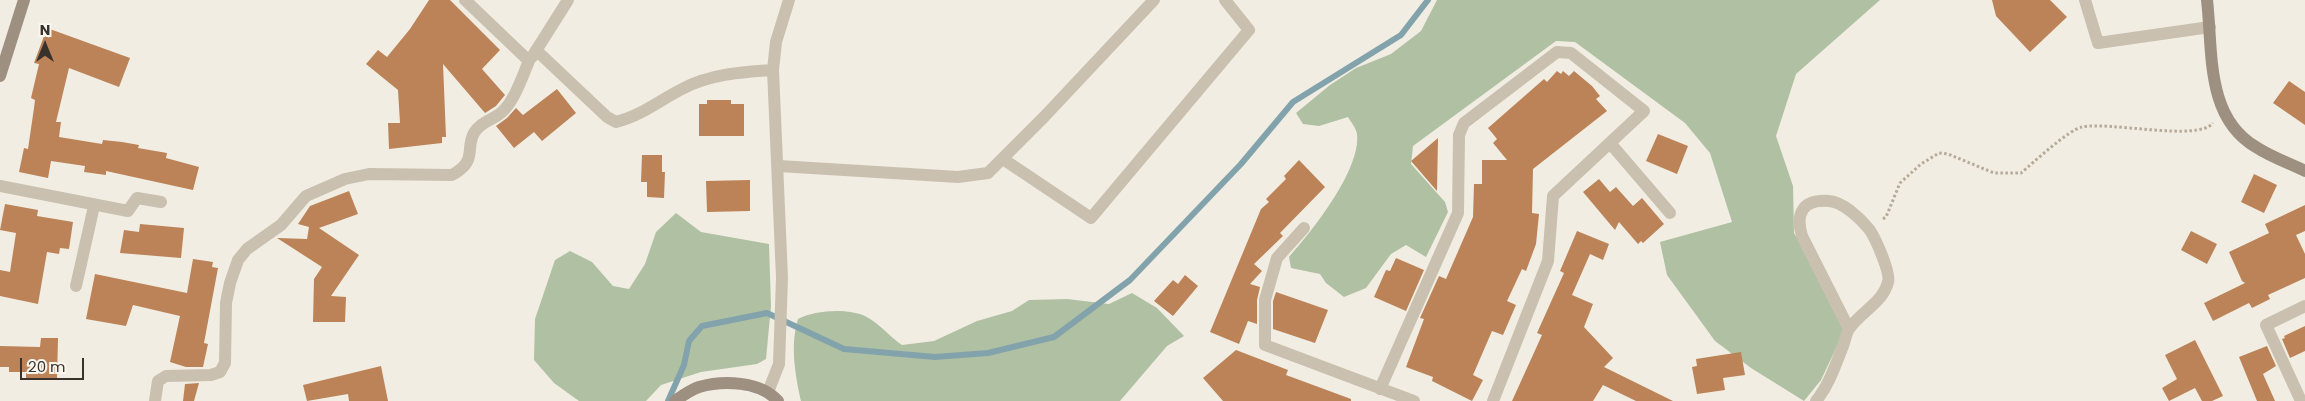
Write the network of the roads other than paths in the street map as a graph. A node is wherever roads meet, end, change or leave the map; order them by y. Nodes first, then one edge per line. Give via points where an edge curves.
1 (24, 0) edge
2 (465, 0) edge
3 (568, 0) edge
4 (789, 0) edge
5 (1154, 0) edge
6 (1225, 0) edge
7 (2085, 0) edge
8 (2208, 0) edge
9 (2210, 27) junction
10 (532, 55) junction
11 (773, 70) junction
12 (0, 76) edge
13 (1610, 143) junction
14 (1003, 159) junction
15 (779, 166) junction
16 (2305, 171) edge
17 (0, 186) edge
18 (161, 202) dead end
19 (94, 206) junction
20 (1670, 213) dead end
21 (1304, 228) dead end
22 (76, 286) dead end
23 (2305, 306) edge
24 (1849, 329) junction
25 (1380, 389) junction
26 (768, 392) junction
27 (1409, 400) edge
28 (155, 401) edge
29 (674, 401) edge
30 (778, 401) edge
31 (1493, 401) edge
32 (1816, 401) edge
33 (2301, 401) edge

1 - 12 street
2 - 10 street
3 - 10 street
4 - 11 street via 776,42
5 - 14 street
6 - 14 street via 1249,30 1091,218
7 - 9 street via 2098,43
8 - 9 street
9 - 16 street via 2214,82 2222,110 2236,130 2255,147
10 - 11 street via 616,122 706,79
10 - 28 street via 510,102 474,133 470,155 461,170 452,175 369,174 345,178 306,196 281,226 246,249 238,260 230,283 226,303 225,363 220,372 166,376 158,380
11 - 15 street
13 - 20 street
13 - 25 street via 1644,111 1571,53 1557,52 1464,123 1459,135 1458,213
13 - 31 street via 1553,196 1548,261
14 - 15 street via 988,173 958,177
15 - 26 street via 782,278 779,364
17 - 19 street
18 - 19 street via 137,198 128,211
19 - 22 street
21 - 25 street via 1277,258 1265,300 1265,345
23 - 33 street via 2266,325
24 - 24 street via 1886,292 1889,279 1869,229 1844,206 1816,200 1800,213 1798,224
24 - 32 street via 1827,387
25 - 27 street
26 - 29 street via 751,386 718,384 697,387
26 - 30 street

